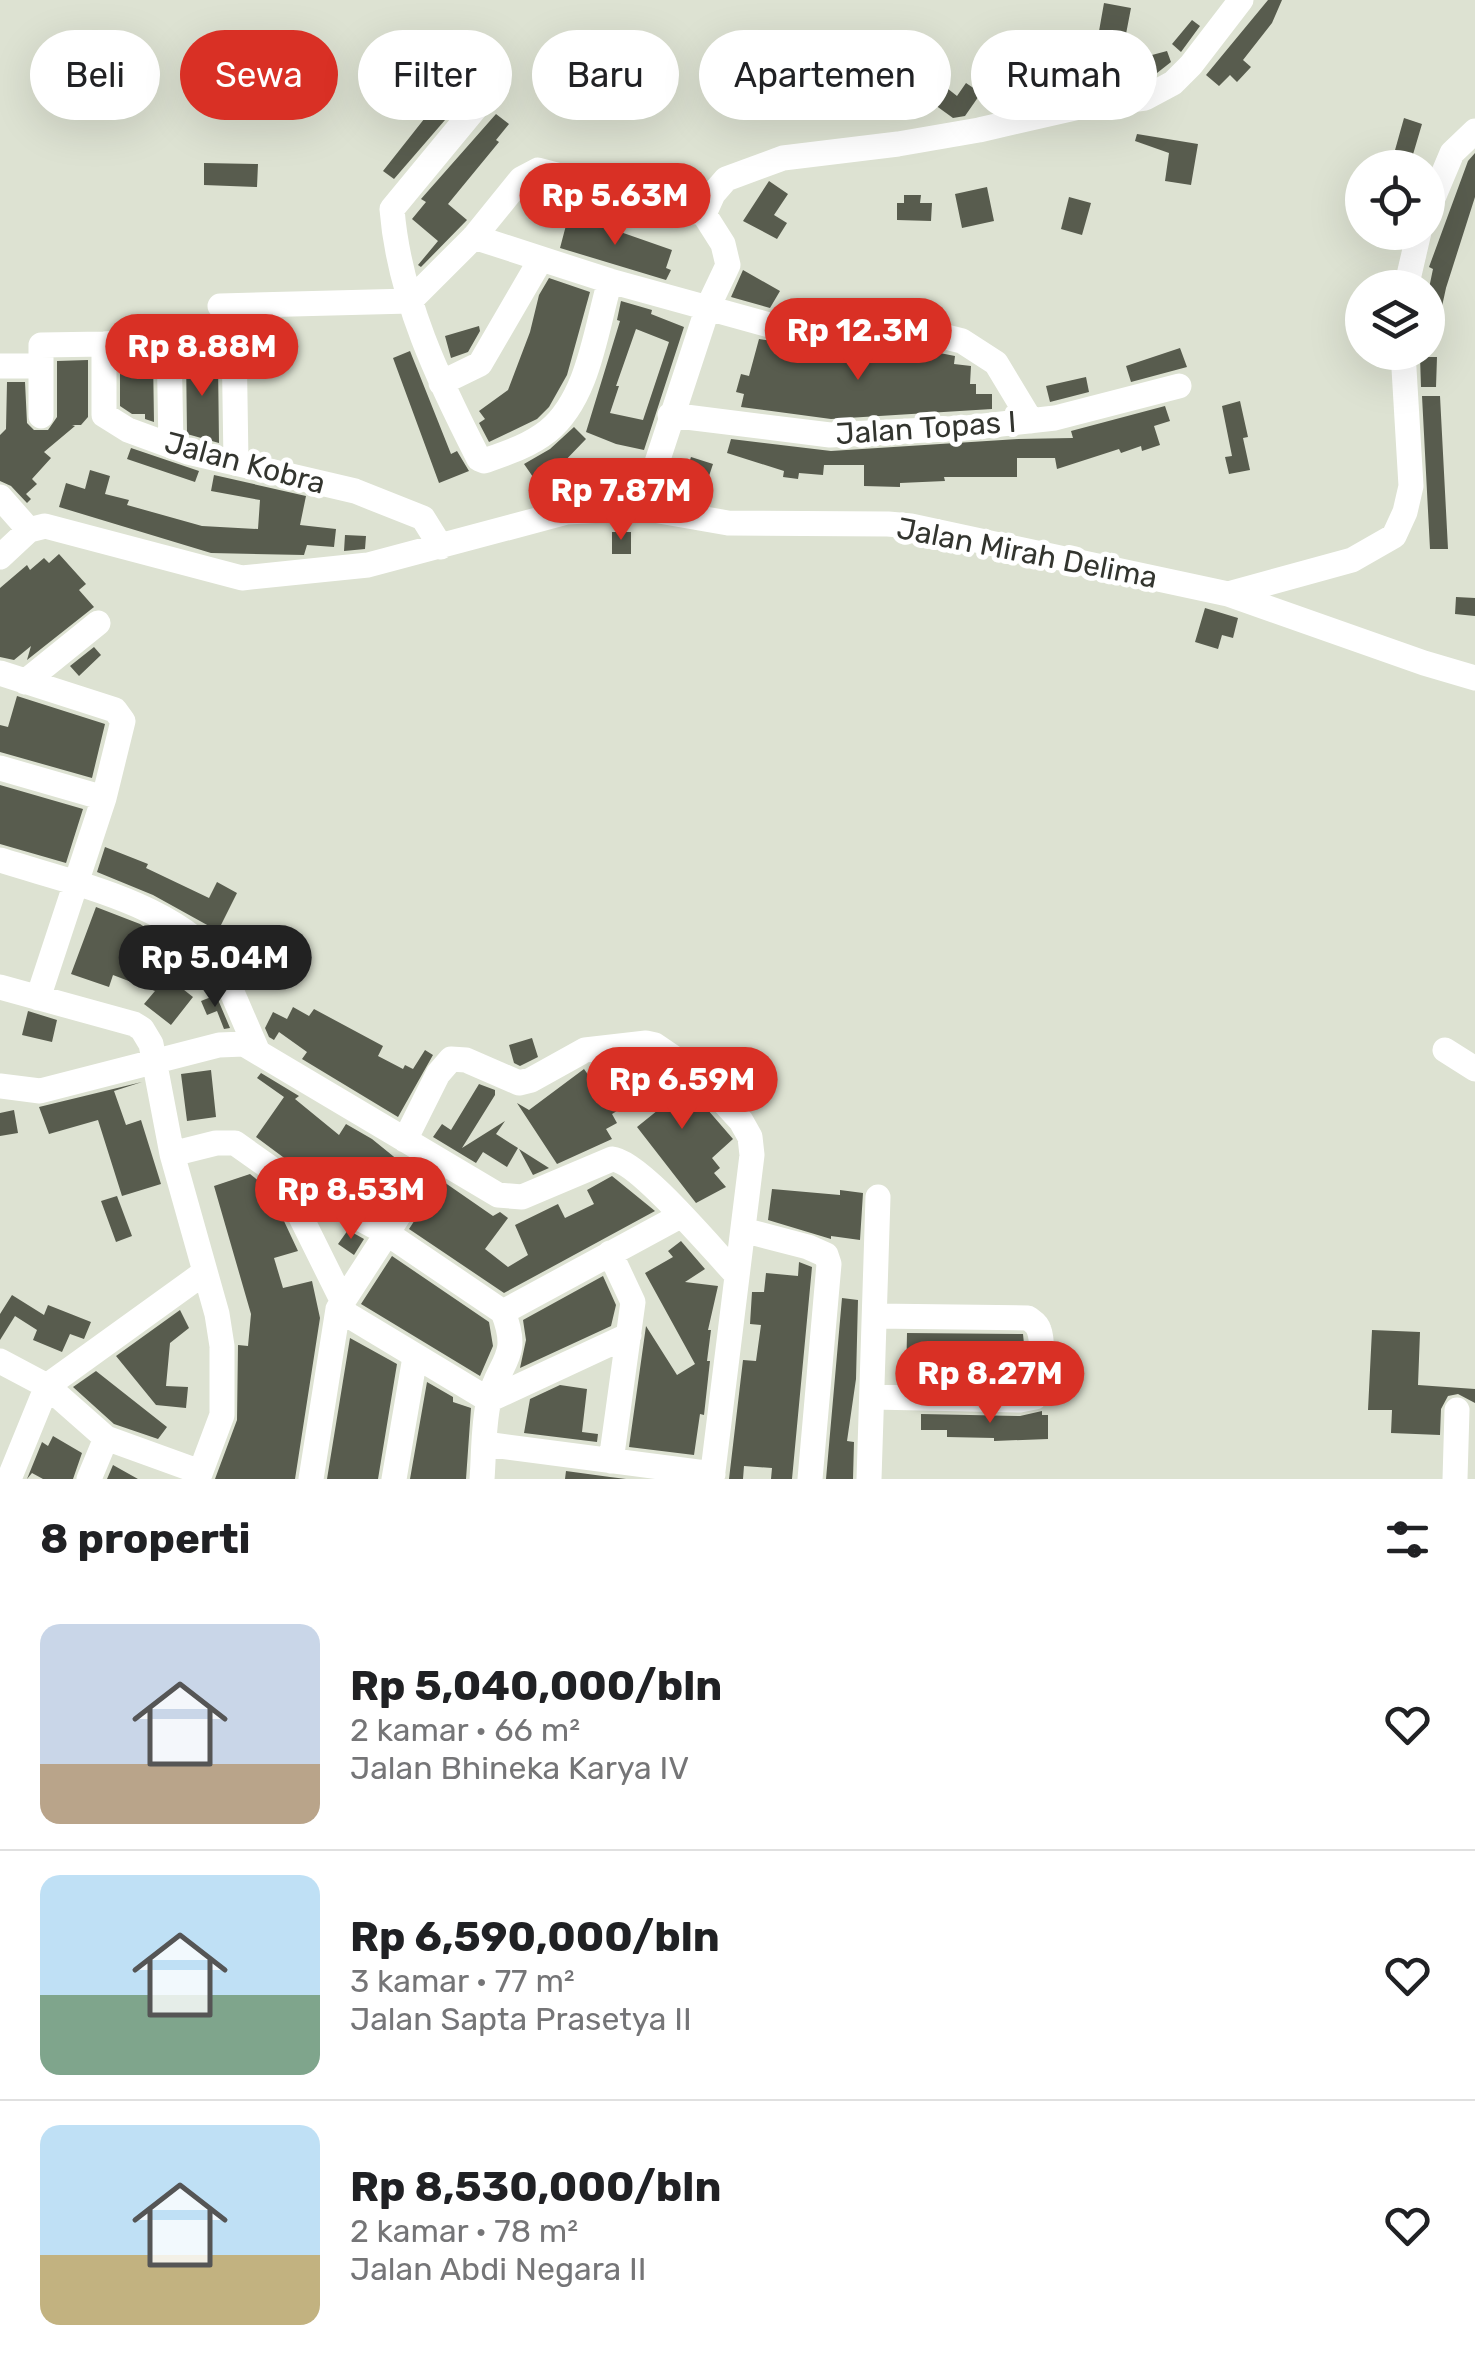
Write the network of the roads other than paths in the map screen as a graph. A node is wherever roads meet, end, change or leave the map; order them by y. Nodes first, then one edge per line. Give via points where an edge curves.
1 (1241, 0) edge
2 (465, 120) edge
3 (1475, 131) edge
4 (1445, 170) edge
5 (698, 212) junction
6 (474, 238) junction
7 (542, 259) junction
8 (610, 280) junction
9 (410, 301) junction
10 (220, 306) dead end
11 (708, 307) junction
12 (169, 340) junction
13 (104, 344) junction
14 (0, 366) edge
15 (41, 366) junction
16 (1404, 370) edge
17 (441, 384) junction
18 (1179, 386) dead end
19 (670, 415) junction
20 (41, 416) dead end
21 (1030, 421) junction
22 (172, 446) junction
23 (236, 462) junction
24 (0, 497) edge
25 (642, 508) junction
26 (34, 528) junction
27 (441, 547) junction
28 (0, 557) edge
29 (1228, 594) junction
30 (98, 623) dead end
31 (0, 673) edge
32 (1475, 678) edge
33 (25, 682) junction
34 (0, 768) edge
35 (104, 798) junction
36 (0, 860) edge
37 (75, 884) junction
38 (0, 987) edge
39 (38, 998) junction
40 (257, 1050) junction
41 (1445, 1050) dead end
42 (156, 1062) junction
43 (1475, 1069) edge
44 (0, 1086) edge
45 (405, 1140) junction
46 (172, 1154) junction
47 (434, 1158) junction
48 (282, 1177) junction
49 (878, 1197) dead end
50 (680, 1216) junction
51 (742, 1230) junction
52 (386, 1232) junction
53 (610, 1254) junction
54 (205, 1272) junction
55 (735, 1272) junction
56 (340, 1305) junction
57 (502, 1312) junction
58 (875, 1316) junction
59 (629, 1335) junction
60 (415, 1356) junction
61 (0, 1361) edge
62 (47, 1386) junction
63 (872, 1397) junction
64 (489, 1400) junction
65 (1457, 1410) dead end
66 (106, 1438) junction
67 (485, 1444) junction
68 (611, 1461) junction
69 (199, 1476) edge
70 (712, 1476) edge
71 (8, 1479) edge
72 (88, 1479) edge
73 (312, 1479) edge
74 (394, 1479) edge
75 (482, 1479) edge
76 (810, 1479) edge
77 (869, 1479) edge
78 (1456, 1479) edge

1 - 5 street via 1192,65 1145,98 783,158 726,179
2 - 9 street via 392,209
3 - 4 street
5 - 6 street via 538,170 521,179
5 - 11 street via 723,244 728,266
6 - 7 street
6 - 9 street
7 - 8 street
7 - 17 street via 480,364
8 - 11 street
8 - 17 street via 579,386 551,429 524,446 479,459
9 - 10 street
9 - 17 street
11 - 19 street
11 - 21 street via 792,330 884,325 962,340 996,363
12 - 13 street
12 - 22 street
12 - 23 street via 234,335
13 - 15 street via 41,345
13 - 22 street, Jalan Kobra via 104,415
14 - 15 street
15 - 20 street
16 - 29 street via 1411,486 1394,536 1352,560
18 - 21 street, Jalan Topas I
19 - 21 street, Jalan Topas I via 830,435
19 - 25 street
22 - 23 street, Jalan Kobra
23 - 27 street, Jalan Kobra via 354,491 423,518
24 - 26 street
25 - 27 street, Jalan Mirah Delima via 567,512
25 - 29 street, Jalan Mirah Delima via 728,523 911,526
26 - 27 street, Jalan Mirah Delima via 242,578 368,565
26 - 28 street
29 - 32 street, Jalan Mirah Delima
30 - 33 street
31 - 33 street
33 - 35 street via 120,714
34 - 35 street
35 - 37 street
36 - 37 street
37 - 39 street
37 - 40 street via 164,917 209,950
38 - 39 street
39 - 42 street via 134,1024 148,1036
40 - 42 street via 227,1044
40 - 45 street
41 - 43 street
42 - 44 street via 40,1091
42 - 46 street
45 - 47 street
45 - 51 street via 451,1059 520,1083 585,1050 646,1042 699,1075 750,1137
46 - 48 street via 235,1143
46 - 54 street
47 - 50 street via 510,1198 612,1158 622,1160 647,1177
47 - 52 street
48 - 52 street
48 - 56 street
49 - 58 street
50 - 53 street
50 - 55 street
51 - 55 street
51 - 76 street via 808,1247 830,1264
52 - 56 street
52 - 57 street
53 - 57 street
53 - 59 street via 633,1302
54 - 62 street
54 - 69 street via 217,1314 222,1415
55 - 70 street
56 - 60 street
56 - 73 street
57 - 64 street via 512,1346
58 - 63 street
58 - 63 street via 1028,1318 1040,1334 1040,1386 1035,1398 1020,1400
59 - 64 street
59 - 68 street
60 - 64 street
60 - 74 street
61 - 62 street
62 - 66 street
62 - 71 street
63 - 77 street
64 - 67 street
65 - 78 street
66 - 69 street
66 - 72 street
67 - 68 street
67 - 75 street
68 - 70 street

